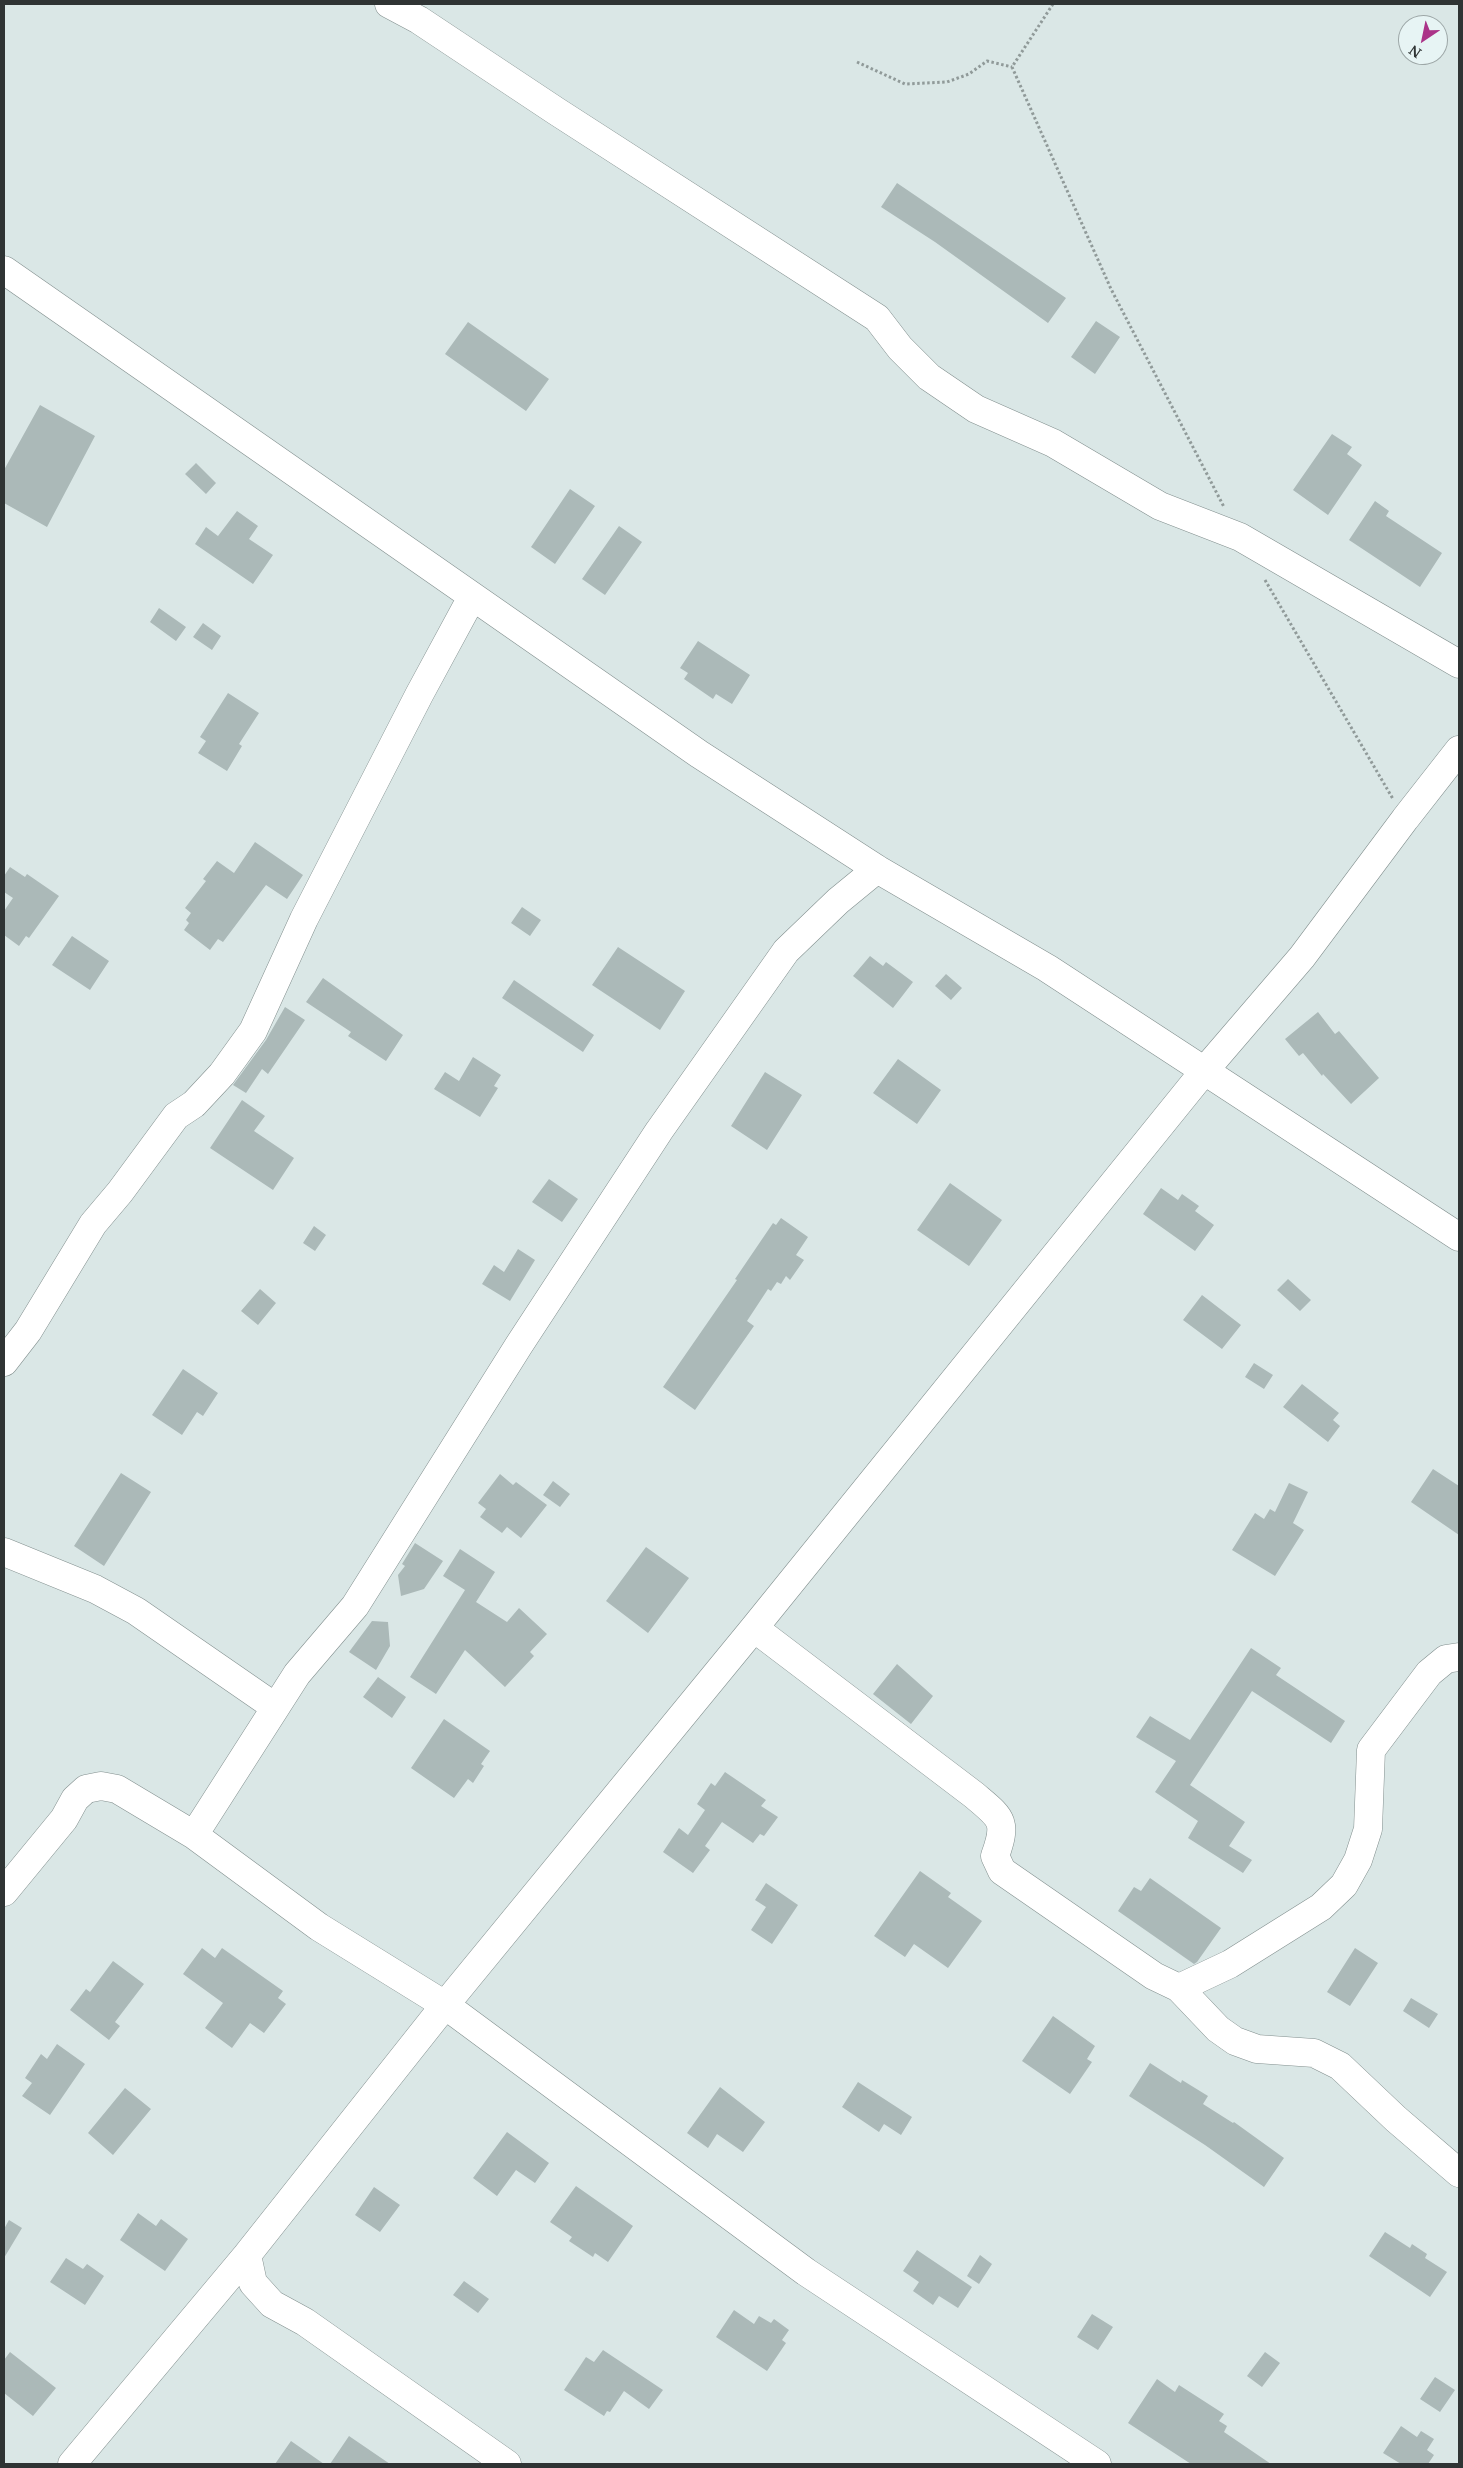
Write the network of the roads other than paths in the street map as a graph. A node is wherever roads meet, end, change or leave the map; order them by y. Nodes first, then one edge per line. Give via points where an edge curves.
1 (389, 4) edge
2 (4, 270) edge
3 (472, 597) junction
4 (1459, 664) edge
5 (1459, 750) edge
6 (877, 869) junction
7 (1205, 1070) junction
8 (1459, 1237) edge
9 (4, 1362) edge
10 (4, 1552) edge
11 (754, 1628) junction
12 (1459, 1658) edge
13 (275, 1706) junction
14 (194, 1835) junction
15 (4, 1892) edge
16 (1179, 1988) junction
17 (445, 2005) junction
18 (1459, 2173) edge
19 (247, 2255) junction
20 (72, 2464) edge
21 (507, 2464) edge
22 (1097, 2464) edge

1 - 4 street via 420,20 556,112 877,318 900,348 929,377 976,409 1053,443 1160,506 1240,537
2 - 3 street
3 - 6 street via 699,754
3 - 9 street via 304,919 252,1031 222,1074 194,1104 176,1116 106,1206 28,1331
5 - 7 street via 1302,957
6 - 7 street via 1046,968
6 - 13 street via 786,951 632,1172 355,1606 297,1674
7 - 8 street
7 - 11 street
10 - 13 street via 136,1611
11 - 16 street via 994,1813 1002,1825 995,1856 1002,1871 1154,1976
11 - 17 street
12 - 16 street via 1446,1660 1429,1673 1371,1750 1368,1829 1358,1860 1344,1885 1321,1907 1230,1964
13 - 14 street
14 - 15 street via 117,1789 101,1786 86,1789
14 - 17 street via 319,1928
16 - 18 street via 1218,2029 1235,2041 1257,2048 1314,2053 1340,2066
17 - 19 street
17 - 22 street via 806,2272
19 - 20 street
19 - 21 street via 253,2283 272,2304 305,2322

